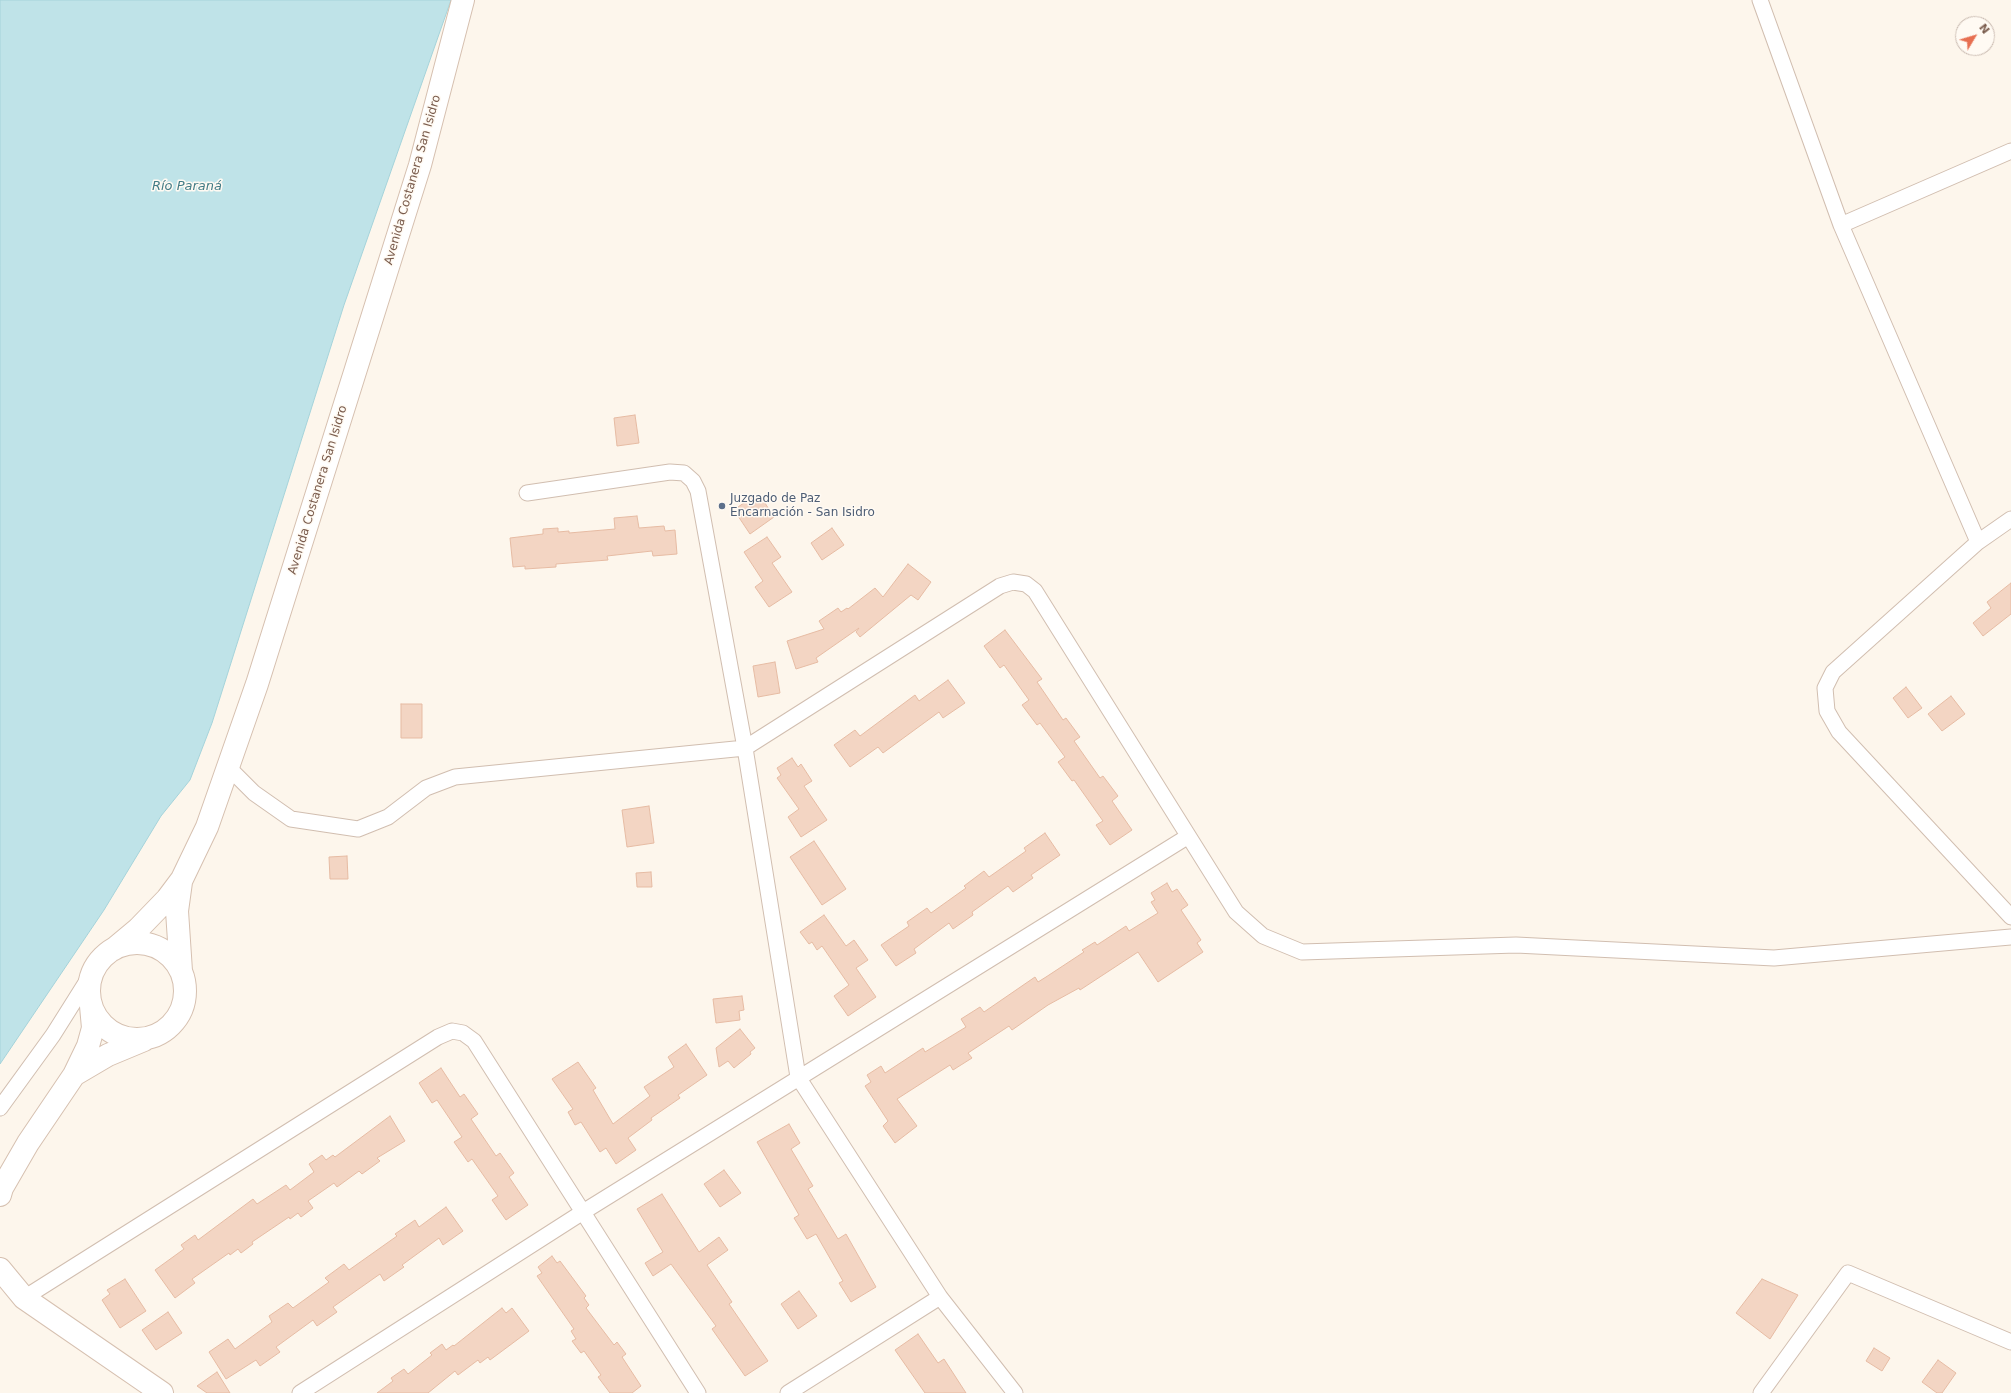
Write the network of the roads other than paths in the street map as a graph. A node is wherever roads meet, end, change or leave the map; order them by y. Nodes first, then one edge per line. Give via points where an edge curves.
1 (463, 0) edge
2 (1760, 0) edge
3 (2011, 151) edge
4 (1841, 225) junction
5 (527, 493) dead end
6 (2011, 519) edge
7 (1978, 542) junction
8 (745, 748) junction
9 (228, 767) junction
10 (1187, 836) junction
11 (182, 878) junction
12 (2011, 917) edge
13 (2011, 937) edge
14 (114, 949) junction
15 (181, 972) junction
16 (92, 974) junction
17 (92, 1006) junction
18 (150, 1038) junction
19 (74, 1076) junction
20 (798, 1077) junction
21 (0, 1108) edge
22 (0, 1195) edge
23 (584, 1212) junction
24 (0, 1269) edge
25 (940, 1297) junction
26 (24, 1298) junction
27 (2011, 1342) edge
28 (162, 1393) edge
29 (300, 1393) edge
30 (698, 1393) edge
31 (788, 1393) edge
32 (1015, 1393) edge
33 (1761, 1393) edge

1 - 9 main road, Avenida Costanera San Isidro via 420,165 260,676
2 - 4 street
3 - 4 street
4 - 7 street
5 - 8 street via 670,472 684,473 693,481 698,491
6 - 7 street
7 - 12 street via 1833,672 1825,688 1828,712 1839,732
8 - 9 street via 455,778 426,788 388,817 358,829 291,819 254,793
8 - 10 street via 1000,586 1014,582 1026,584 1035,591
8 - 20 street
9 - 11 main road, Avenida Costanera San Isidro via 208,827
10 - 13 street via 1236,912 1262,936 1302,952 1516,945 1774,958
10 - 20 street
11 - 14 main road, Avenida Costanera San Isidro via 167,899
11 - 15 main road via 177,911
14 - 15 main road, Avenida Costanera San Isidro via 129,944 145,944 159,949 172,959
14 - 16 main road, Avenida Costanera San Isidro via 101,959
15 - 18 main road, Avenida Costanera San Isidro via 185,992 180,1012 173,1023
16 - 17 main road, Avenida Costanera San Isidro via 89,990
16 - 21 street, Avenida Costanera San Isidro via 54,1035
17 - 18 main road, Avenida Costanera San Isidro via 104,1026 114,1033 126,1038
17 - 19 main road via 93,1028
18 - 19 main road via 108,1055
19 - 22 main road via 28,1144
20 - 23 street
20 - 25 street
23 - 26 street via 474,1041 463,1033 452,1031 438,1037
23 - 29 street
23 - 30 street
24 - 26 main road
25 - 31 street
25 - 32 street
26 - 28 main road
27 - 33 street via 1848,1273

